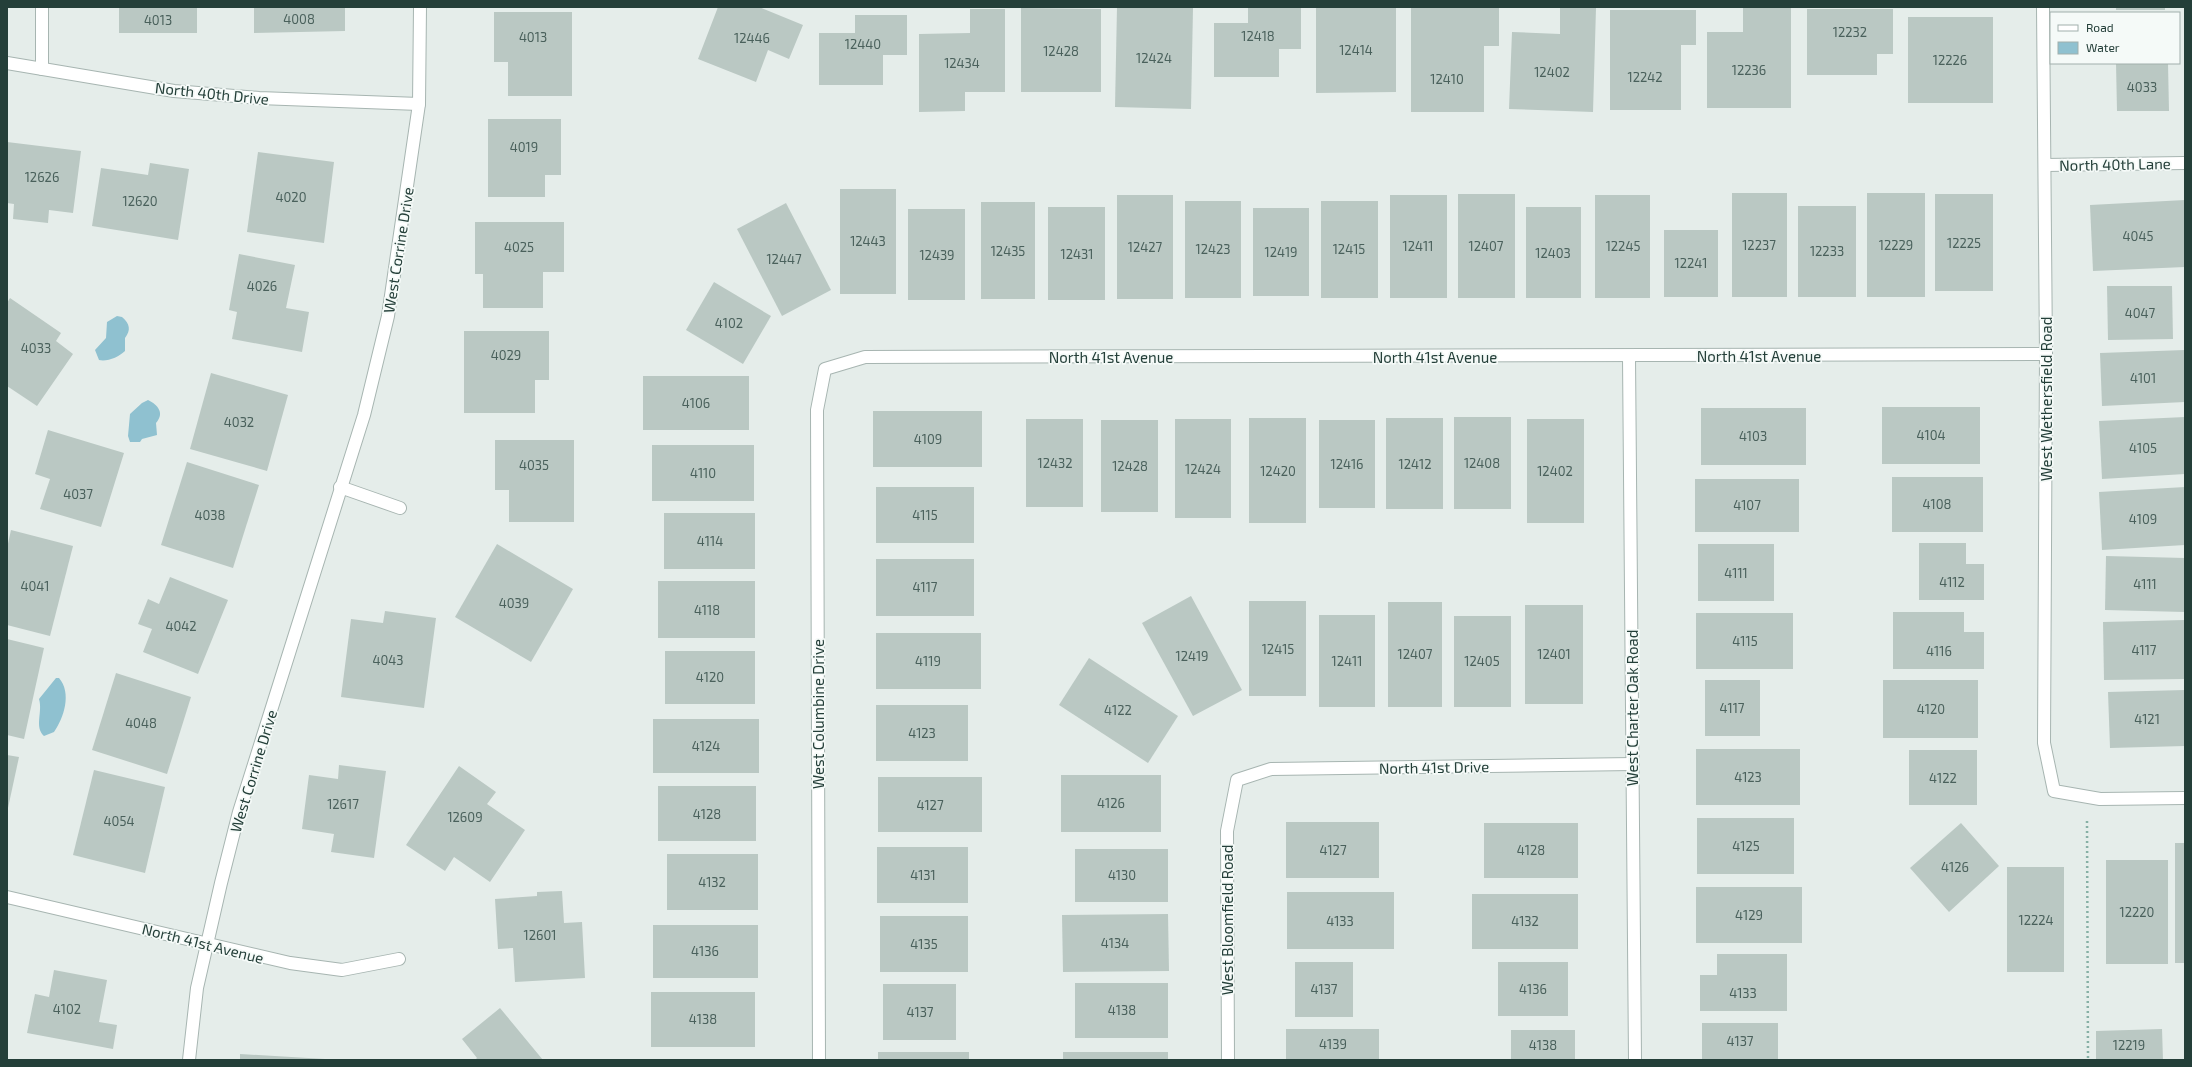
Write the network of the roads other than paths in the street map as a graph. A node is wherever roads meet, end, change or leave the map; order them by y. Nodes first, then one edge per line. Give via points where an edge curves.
1 (42, 7) edge
2 (420, 7) edge
3 (2043, 7) edge
4 (7, 63) edge
5 (42, 69) junction
6 (419, 104) junction
7 (2185, 163) edge
8 (2045, 165) junction
9 (2046, 354) junction
10 (1630, 357) junction
11 (825, 369) joint
12 (340, 487) junction
13 (400, 508) dead end
14 (1633, 764) junction
15 (1237, 780) joint
16 (2185, 798) edge
17 (7, 897) edge
18 (207, 943) junction
19 (399, 959) dead end
20 (189, 1060) edge
21 (819, 1060) edge
22 (1228, 1060) edge
23 (1635, 1060) edge

1 - 5 street
2 - 6 street, West Corrine Drive
3 - 8 street, West Wethersfield Road
4 - 5 street, North 40th Drive
5 - 6 street, North 40th Drive via 174,91 259,98
6 - 12 street, West Corrine Drive via 388,316 364,415
7 - 8 street, North 40th Lane
8 - 9 street, West Wethersfield Road
9 - 10 street, North 41st Avenue
9 - 16 street, West Wethersfield Road via 2044,743 2054,791 2100,798
10 - 11 street, North 41st Avenue via 865,357
10 - 14 street, West Charter Oak Road
11 - 21 street, West Columbine Drive via 817,410
12 - 13 street
12 - 18 street, West Corrine Drive via 239,812
14 - 15 street, North 41st Drive via 1271,769
14 - 23 street, West Charter Oak Road
15 - 22 street, West Bloomfield Road via 1227,831
17 - 18 street, North 41st Avenue
18 - 19 street, North 41st Avenue via 290,963 342,970
18 - 20 street, West Corrine Drive via 197,988

